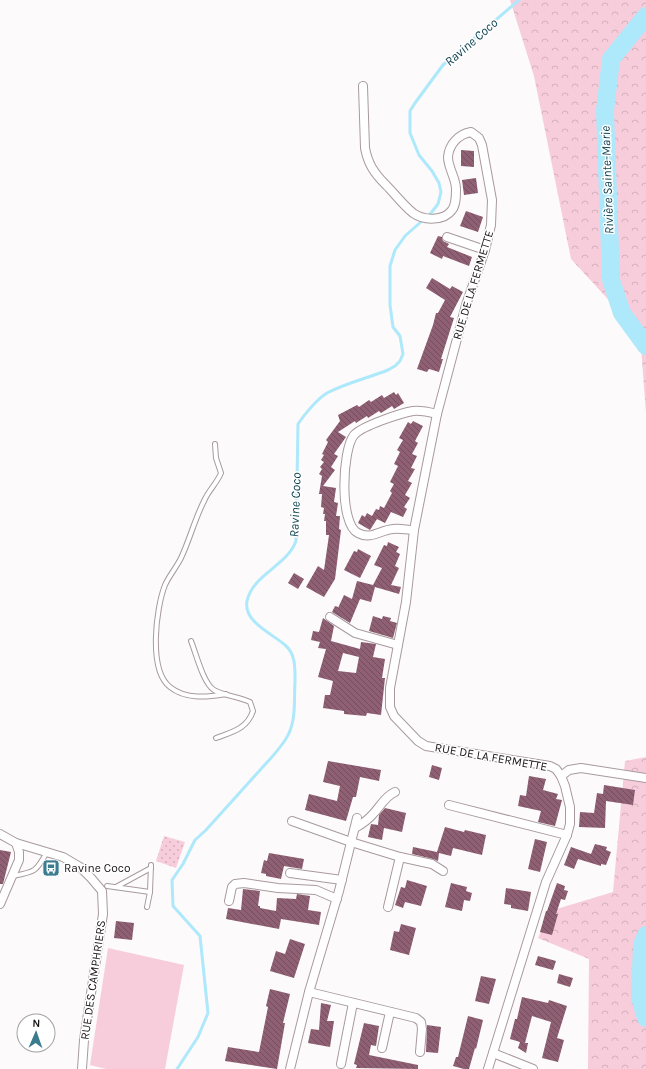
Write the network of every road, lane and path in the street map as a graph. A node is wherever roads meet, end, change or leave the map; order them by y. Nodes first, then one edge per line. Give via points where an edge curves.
1 (363, 86) dead end
2 (447, 237) dead end
3 (485, 250) junction
4 (437, 414) junction
5 (214, 444) dead end
6 (414, 530) junction
7 (330, 617) dead end
8 (191, 641) dead end
9 (398, 645) junction
10 (226, 694) junction
11 (216, 738) dead end
12 (561, 776) junction
13 (646, 778) edge
14 (395, 792) dead end
15 (449, 805) dead end
16 (357, 818) dead end
17 (292, 821) dead end
18 (355, 828) junction
19 (0, 834) edge
20 (567, 835) junction
21 (351, 842) junction
22 (16, 843) junction
23 (47, 852) junction
24 (400, 857) junction
25 (442, 871) dead end
26 (290, 873) dead end
27 (12, 876) junction
28 (342, 880) junction
29 (115, 887) junction
30 (104, 889) junction
31 (150, 892) junction
32 (337, 899) junction
33 (229, 901) dead end
34 (0, 904) edge
35 (147, 907) dead end
36 (388, 907) dead end
37 (309, 992) junction
38 (353, 1003) junction
39 (390, 1012) junction
40 (382, 1048) dead end
41 (420, 1052) dead end
42 (493, 1054) junction
43 (341, 1064) dead end
44 (82, 1069) edge
45 (290, 1069) edge
46 (488, 1069) edge
47 (533, 1069) edge

1 - 3 street, RUE DE LA FERMETTE via 367,158 375,174 414,214 438,218 453,209 456,188 449,164 449,151 463,133 471,132 479,138 492,200 491,225
2 - 3 street
3 - 4 street, RUE DE LA FERMETTE via 466,305
4 - 6 street, RUE DE LA FERMETTE
4 - 6 street via 414,411 368,426 354,435 347,454 345,503 353,530 368,536 392,529
5 - 10 lane via 221,473 205,498 181,558 166,584 156,627 156,649 162,677 170,687 197,697
6 - 9 street, RUE DE LA FERMETTE
7 - 9 street via 355,633
8 - 10 lane via 207,683 214,690
9 - 12 street, RUE DE LA FERMETTE via 390,688 390,707 394,716 418,742 437,748 542,764 556,769
10 - 11 lane via 250,702 253,711 250,720 242,727
12 - 13 street via 569,770 581,768
12 - 20 street, RUE DE LA FERMETTE via 570,807
14 - 18 street via 383,800 367,820
15 - 20 street
16 - 18 street
17 - 21 street
18 - 21 street
19 - 22 street
20 - 42 street, RUE DE LA FERMETTE via 546,882
21 - 24 street
21 - 28 street
22 - 23 street
22 - 27 street via 19,860
23 - 27 lane via 36,870
23 - 30 street via 63,857 80,867
24 - 25 street via 432,864
24 - 36 street
26 - 28 street
27 - 34 street
28 - 32 street
29 - 30 lane
29 - 31 lane
29 - 31 lane via 151,867
30 - 44 street, RUE DES CAMPHRIERS via 103,914
31 - 35 lane
32 - 33 street via 316,890 244,883 234,884
32 - 37 street
37 - 38 street
37 - 45 street
38 - 39 street
38 - 43 street
39 - 40 street
39 - 41 street via 416,1018 421,1022
42 - 46 street, RUE DE LA FERMETTE
42 - 47 street

